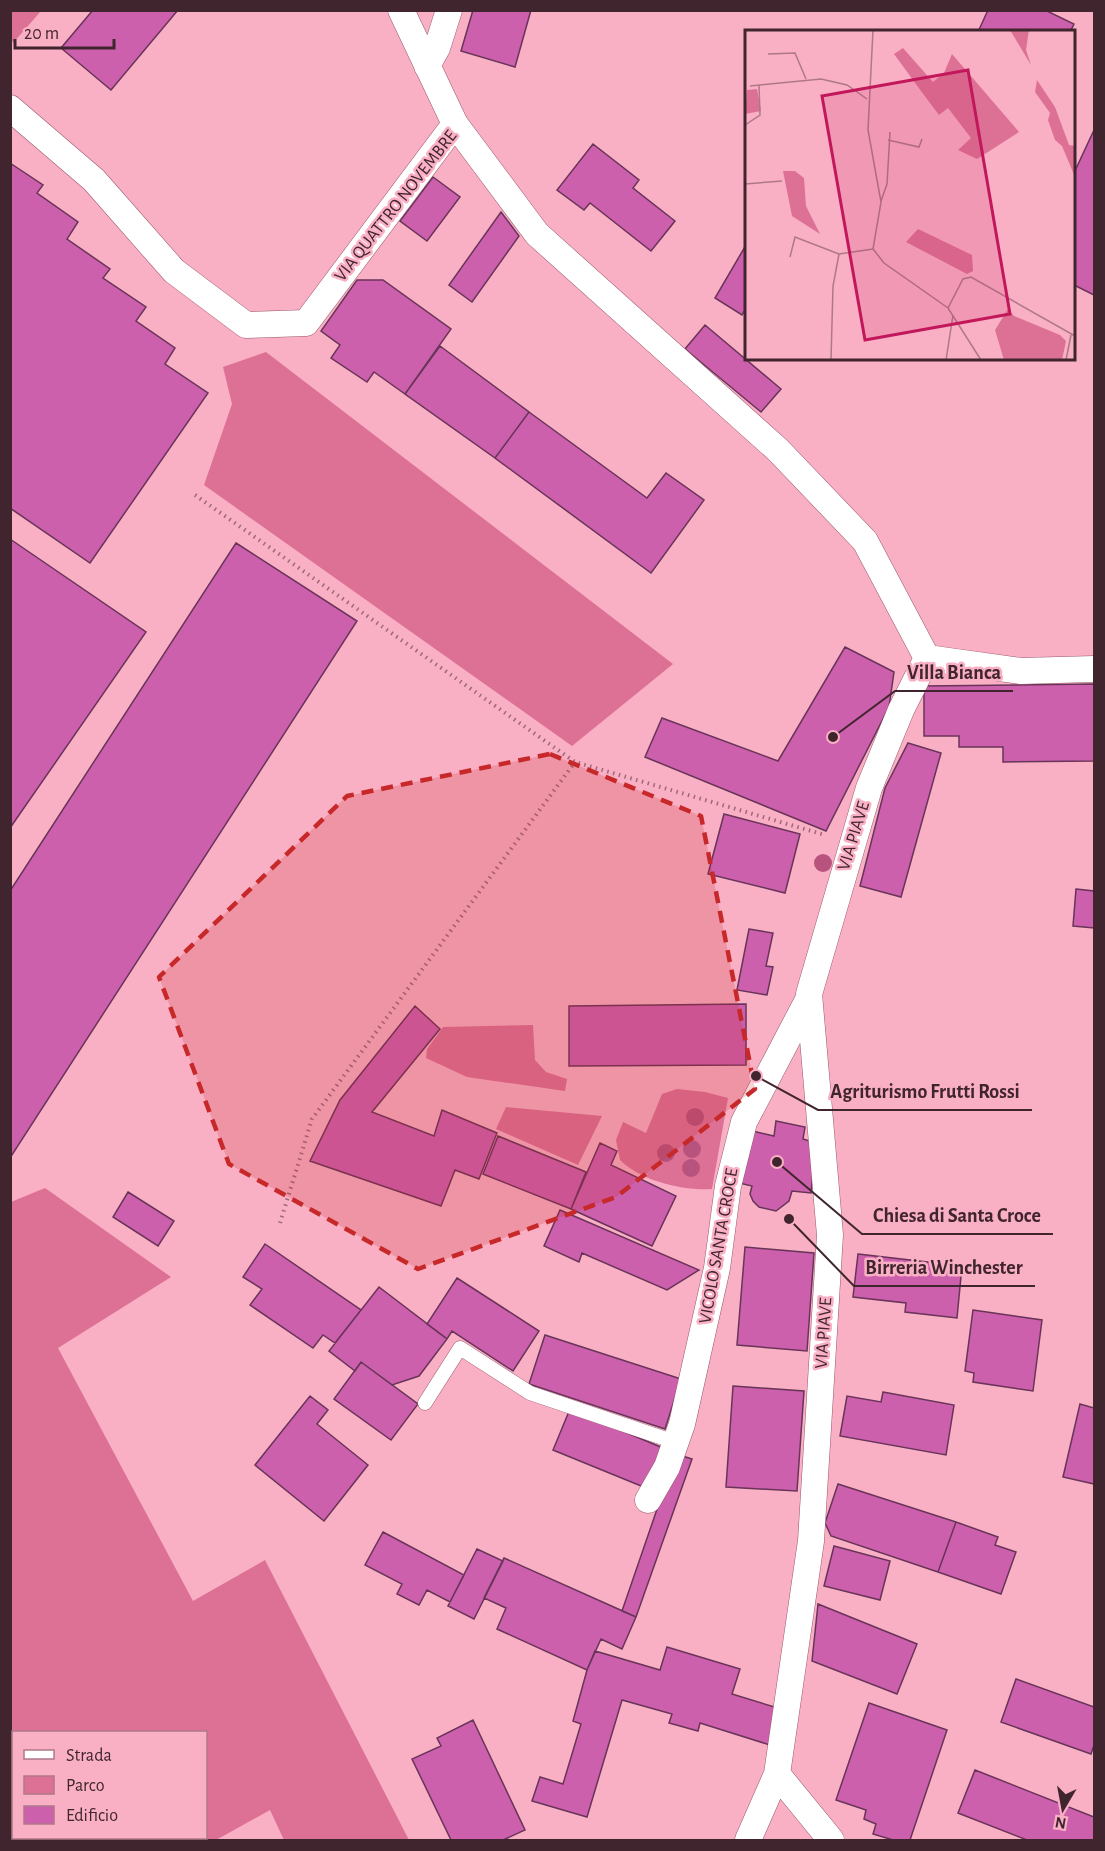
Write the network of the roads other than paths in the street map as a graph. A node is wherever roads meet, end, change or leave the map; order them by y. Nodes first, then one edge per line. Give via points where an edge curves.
1 (401, 10) edge
2 (449, 10) edge
3 (427, 66) junction
4 (10, 108) edge
5 (455, 124) junction
6 (927, 658) junction
7 (1095, 669) edge
8 (809, 998) junction
9 (425, 1403) dead end
10 (675, 1442) junction
11 (648, 1500) dead end
12 (777, 1774) junction
13 (748, 1840) edge
14 (831, 1840) edge

1 - 3 street
2 - 3 street
3 - 5 street
4 - 5 street, VIA QUATTRO NOVEMBRE via 94,180 174,272 246,325 306,323
5 - 6 street, VIA QUATTRO NOVEMBRE via 537,234 778,450 865,541
6 - 7 street via 1021,671
6 - 8 street, VIA PIAVE via 869,788
8 - 10 street, VICOLO SANTA CROCE via 744,1122 728,1186 717,1268 700,1348
8 - 12 street, VIA PIAVE via 830,1235 811,1541
9 - 10 lane via 460,1348 530,1393
10 - 11 street, VICOLO SANTA CROCE via 667,1467
12 - 13 street, VIA PIAVE
12 - 14 street

